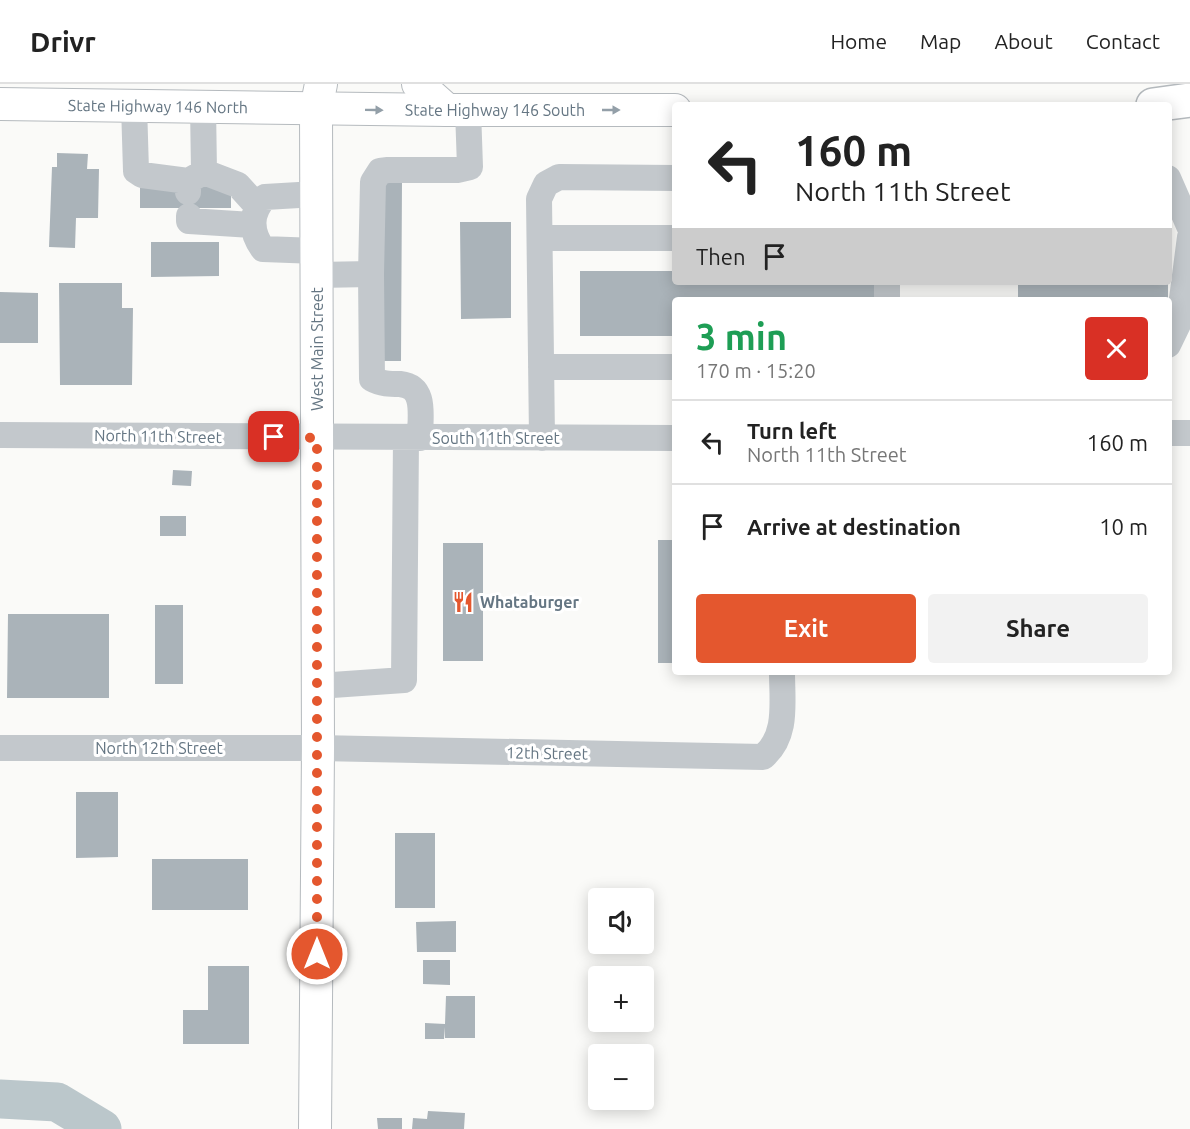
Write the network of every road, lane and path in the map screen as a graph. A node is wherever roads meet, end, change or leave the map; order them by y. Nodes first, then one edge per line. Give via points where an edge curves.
1 (418, 84) edge
2 (314, 92) edge
3 (200, 99) edge
4 (1190, 100) edge
5 (1172, 102) edge
6 (0, 104) edge
7 (134, 105) junction
8 (458, 110) junction
9 (672, 110) edge
10 (1172, 113) edge
11 (1190, 114) edge
12 (672, 178) edge
13 (1172, 187) edge
14 (192, 190) junction
15 (316, 194) junction
16 (255, 215) junction
17 (1190, 228) edge
18 (1190, 237) edge
19 (540, 238) junction
20 (672, 238) edge
21 (317, 263) junction
22 (371, 274) junction
23 (1172, 337) edge
24 (541, 367) junction
25 (672, 367) edge
26 (1172, 433) edge
27 (1190, 433) edge
28 (0, 435) edge
29 (317, 438) junction
30 (413, 438) junction
31 (542, 438) junction
32 (672, 438) edge
33 (782, 675) edge
34 (318, 686) junction
35 (318, 747) junction
36 (0, 748) edge
37 (315, 1129) edge

1 - 8 main road
2 - 3 main road, State Highway 146 North
2 -> 8 main road, State Highway 146 South
2 - 15 main road, West Main Street
3 - 7 main road, State Highway 146 North
3 - 14 street
4 - 5 highway
6 - 7 main road, State Highway 146 North
7 - 14 street via 136,171
8 -> 9 main road, State Highway 146 South
8 - 22 street via 470,167 380,171 373,182
10 - 11 main road
12 - 19 street via 559,177 546,184 539,199
13 - 17 street
14 - 16 street via 238,185
14 - 16 street via 189,221
15 - 16 street via 265,197
15 - 21 main road, West Main Street
16 - 21 street via 262,249
18 - 23 street via 1179,322
19 - 20 street
19 - 24 street
21 - 22 street
21 - 29 main road, West Main Street
22 - 30 street via 372,379 412,386 418,393
24 - 25 street
24 - 31 street
26 - 27 street
28 - 29 street, North 11th Street
29 - 30 street, South 11th Street
29 - 34 main road, West Main Street
30 - 31 street, South 11th Street
30 - 34 street via 404,680
31 - 32 street, South 11th Street
33 - 35 street, 12th Street via 782,728 773,748 763,758
34 - 35 main road, West Main Street
35 - 36 street, North 12th Street
35 - 37 main road, West Main Street

